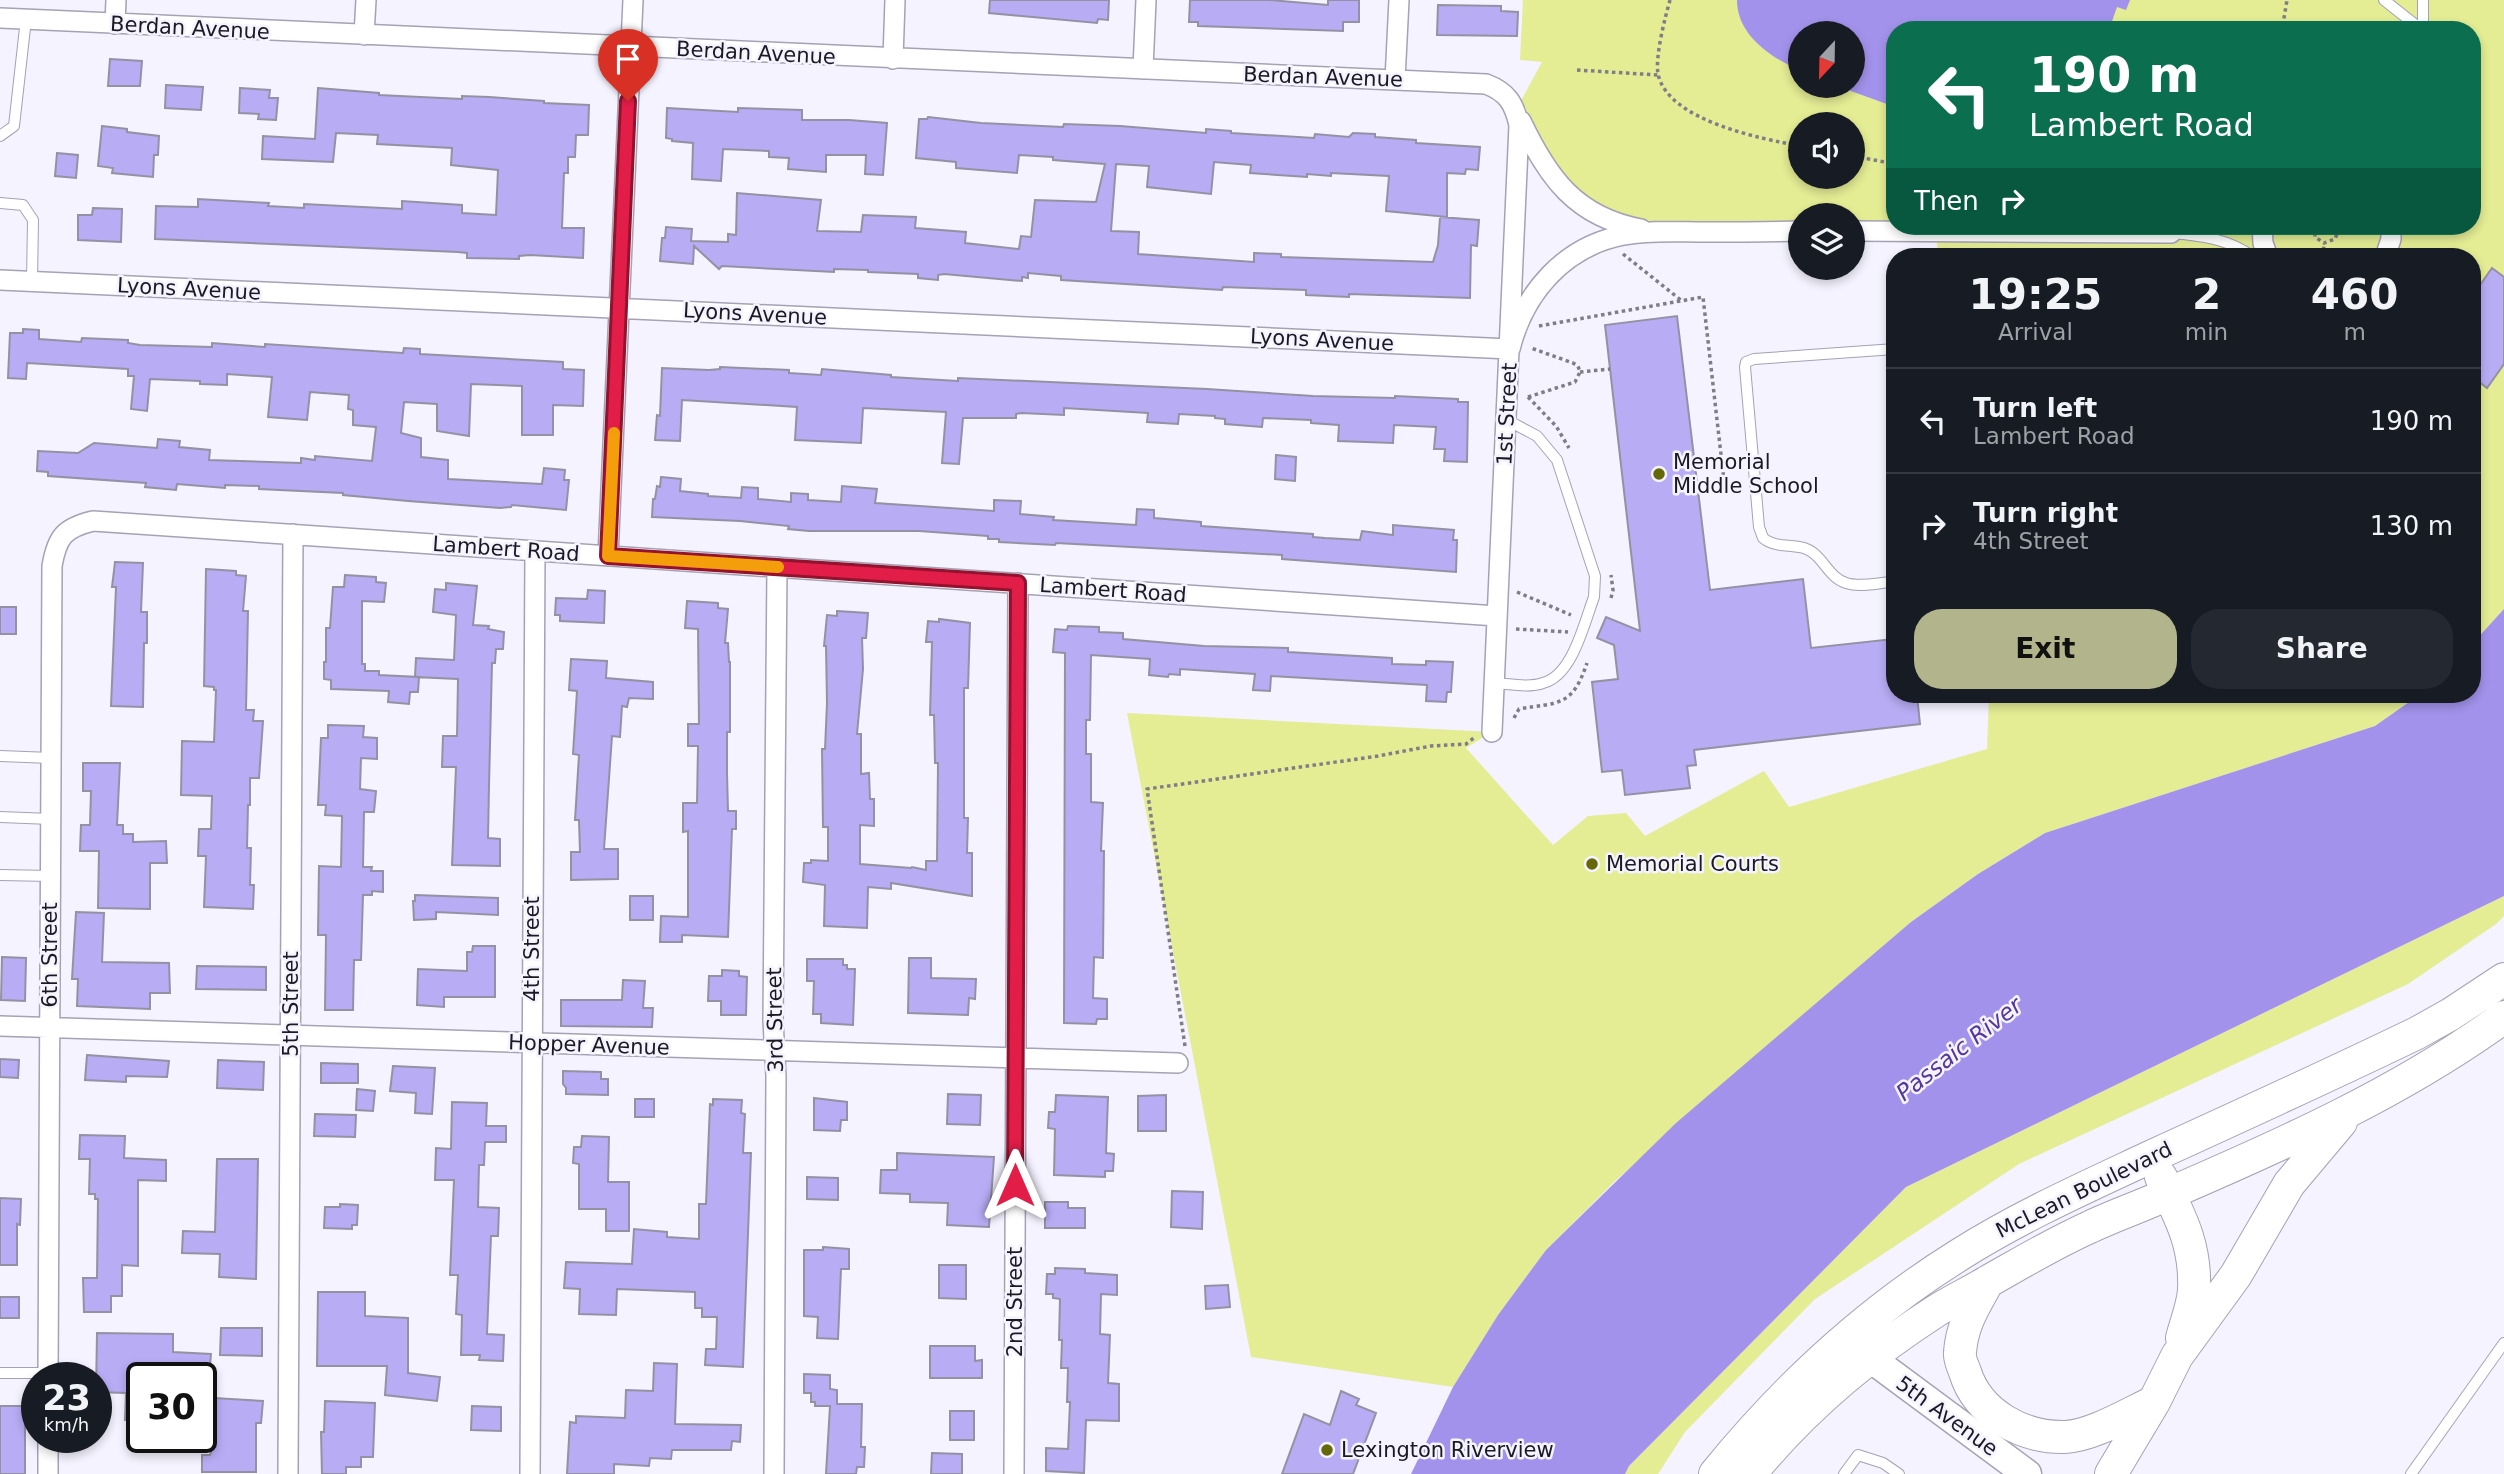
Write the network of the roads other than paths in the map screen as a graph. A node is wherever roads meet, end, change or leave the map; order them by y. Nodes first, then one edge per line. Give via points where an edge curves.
1 (116, 0) edge
2 (366, 0) edge
3 (633, 0) edge
4 (895, 0) edge
5 (1146, 0) edge
6 (1399, 0) edge
7 (2384, 0) edge
8 (2423, 0) edge
9 (0, 18) edge
10 (26, 19) junction
11 (2411, 21) edge
12 (2423, 21) edge
13 (114, 24) junction
14 (364, 35) junction
15 (631, 47) junction
16 (892, 59) junction
17 (1143, 69) junction
18 (1395, 80) junction
19 (1512, 104) junction
20 (0, 136) edge
21 (0, 203) edge
22 (1652, 232) junction
23 (1788, 232) edge
24 (1865, 232) edge
25 (1886, 232) edge
26 (2186, 235) edge
27 (2239, 248) edge
28 (0, 280) edge
29 (32, 281) junction
30 (619, 308) junction
31 (1519, 348) junction
32 (1886, 350) edge
33 (1507, 420) junction
34 (293, 534) junction
35 (62, 535) joint
36 (535, 551) junction
37 (608, 556) junction
38 (777, 567) junction
39 (1886, 582) edge
40 (1018, 583) junction
41 (1497, 616) junction
42 (1494, 683) junction
43 (1487, 735) road end
44 (0, 756) edge
45 (51, 758) junction
46 (0, 817) edge
47 (51, 819) junction
48 (0, 875) edge
49 (51, 876) junction
50 (2504, 979) edge
51 (2504, 1017) edge
52 (0, 1026) edge
53 (50, 1027) junction
54 (291, 1035) junction
55 (532, 1043) junction
56 (775, 1051) junction
57 (1016, 1058) junction
58 (1178, 1063) road end
59 (2352, 1109) junction
60 (2151, 1157) junction
61 (2169, 1194) junction
62 (1987, 1282) junction
63 (2504, 1343) edge
64 (2177, 1356) junction
65 (1869, 1357) junction
66 (48, 1362) edge
67 (0, 1373) edge
68 (21, 1374) edge
69 (2154, 1402) junction
70 (48, 1453) edge
71 (48, 1474) edge
72 (288, 1474) edge
73 (530, 1474) edge
74 (774, 1474) edge
75 (1014, 1474) edge
76 (1715, 1474) edge
77 (1750, 1474) edge
78 (1844, 1474) edge
79 (1899, 1474) edge
80 (2026, 1474) edge
81 (2111, 1474) edge
82 (2131, 1474) edge
83 (2411, 1474) edge

1 - 13 street
2 - 14 street
3 - 15 street
4 - 16 street
5 - 17 street
6 - 18 street
7 - 11 lane
8 - 12 lane
9 - 10 street, Berdan Avenue
10 - 13 street, Berdan Avenue
10 - 20 lane via 14,126
13 - 14 street, Berdan Avenue
14 - 15 street, Berdan Avenue
15 - 16 street, Berdan Avenue
15 - 30 street
16 - 17 street, Berdan Avenue
17 - 18 street, Berdan Avenue
18 - 19 street, Berdan Avenue via 1486,84 1499,89
19 - 22 street via 1560,187 1603,219
19 - 31 street, 1st Street via 1519,125
21 - 29 lane via 23,205 33,220
22 - 23 street
22 - 31 street via 1605,240 1554,269 1525,306 1515,329
24 - 25 street
26 - 27 lane
28 - 29 street, Lyons Avenue
29 - 30 street, Lyons Avenue
30 - 31 street, Lyons Avenue
30 - 37 street
31 - 33 street, 1st Street
32 - 39 lane via 1754,359 1745,367 1763,538 1809,550 1843,582
33 - 41 street, 1st Street
33 - 42 lane via 1537,436 1557,460 1595,576 1594,597 1564,671 1535,685
34 - 35 street, Lambert Road via 93,521
34 - 36 street, Lambert Road
34 - 54 street, 5th Street
35 - 45 street, 6th Street via 52,566
36 - 37 street, Lambert Road
36 - 55 street, 4th Street
37 - 38 street, Lambert Road
38 - 40 street, Lambert Road
38 - 56 street, 3rd Street
40 - 41 street, Lambert Road
40 - 57 street, 2nd Street
41 - 42 street, 1st Street
42 - 43 street, 1st Street
44 - 45 lane
45 - 47 street, 6th Street
46 - 47 lane
47 - 49 street, 6th Street
48 - 49 lane
49 - 53 street, 6th Street
50 - 60 main road, McLean Boulevard via 2417,1033
51 - 59 main road, McLean Boulevard via 2438,1062
52 - 53 street, Hopper Avenue
53 - 54 street, Hopper Avenue
53 - 66 street, 6th Street
54 - 55 street, Hopper Avenue
54 - 72 street, 5th Street
55 - 56 street, Hopper Avenue
55 - 73 street, 4th Street
56 - 57 street, Hopper Avenue
56 - 74 street, 3rd Street
57 - 58 street, Hopper Avenue
57 - 75 street, 2nd Street
59 - 61 main road, McLean Boulevard
59 - 64 main road via 2289,1184 2236,1275
60 - 61 main road
60 - 76 main road, McLean Boulevard via 1996,1232 1912,1287 1810,1371
61 - 62 main road, McLean Boulevard via 2091,1227
61 - 64 main road via 2189,1236 2193,1258 2194,1292
62 - 65 main road, McLean Boulevard
62 - 69 main road via 1965,1323 1959,1355 1969,1386 1988,1410 2009,1424 2067,1437 2097,1429
63 - 83 lane
64 - 69 main road
65 - 77 main road, McLean Boulevard via 1837,1383
65 - 80 main road, 5th Avenue
67 - 68 lane
69 - 81 main road
69 - 82 main road via 2136,1446
70 - 71 street
78 - 79 lane via 1858,1455

